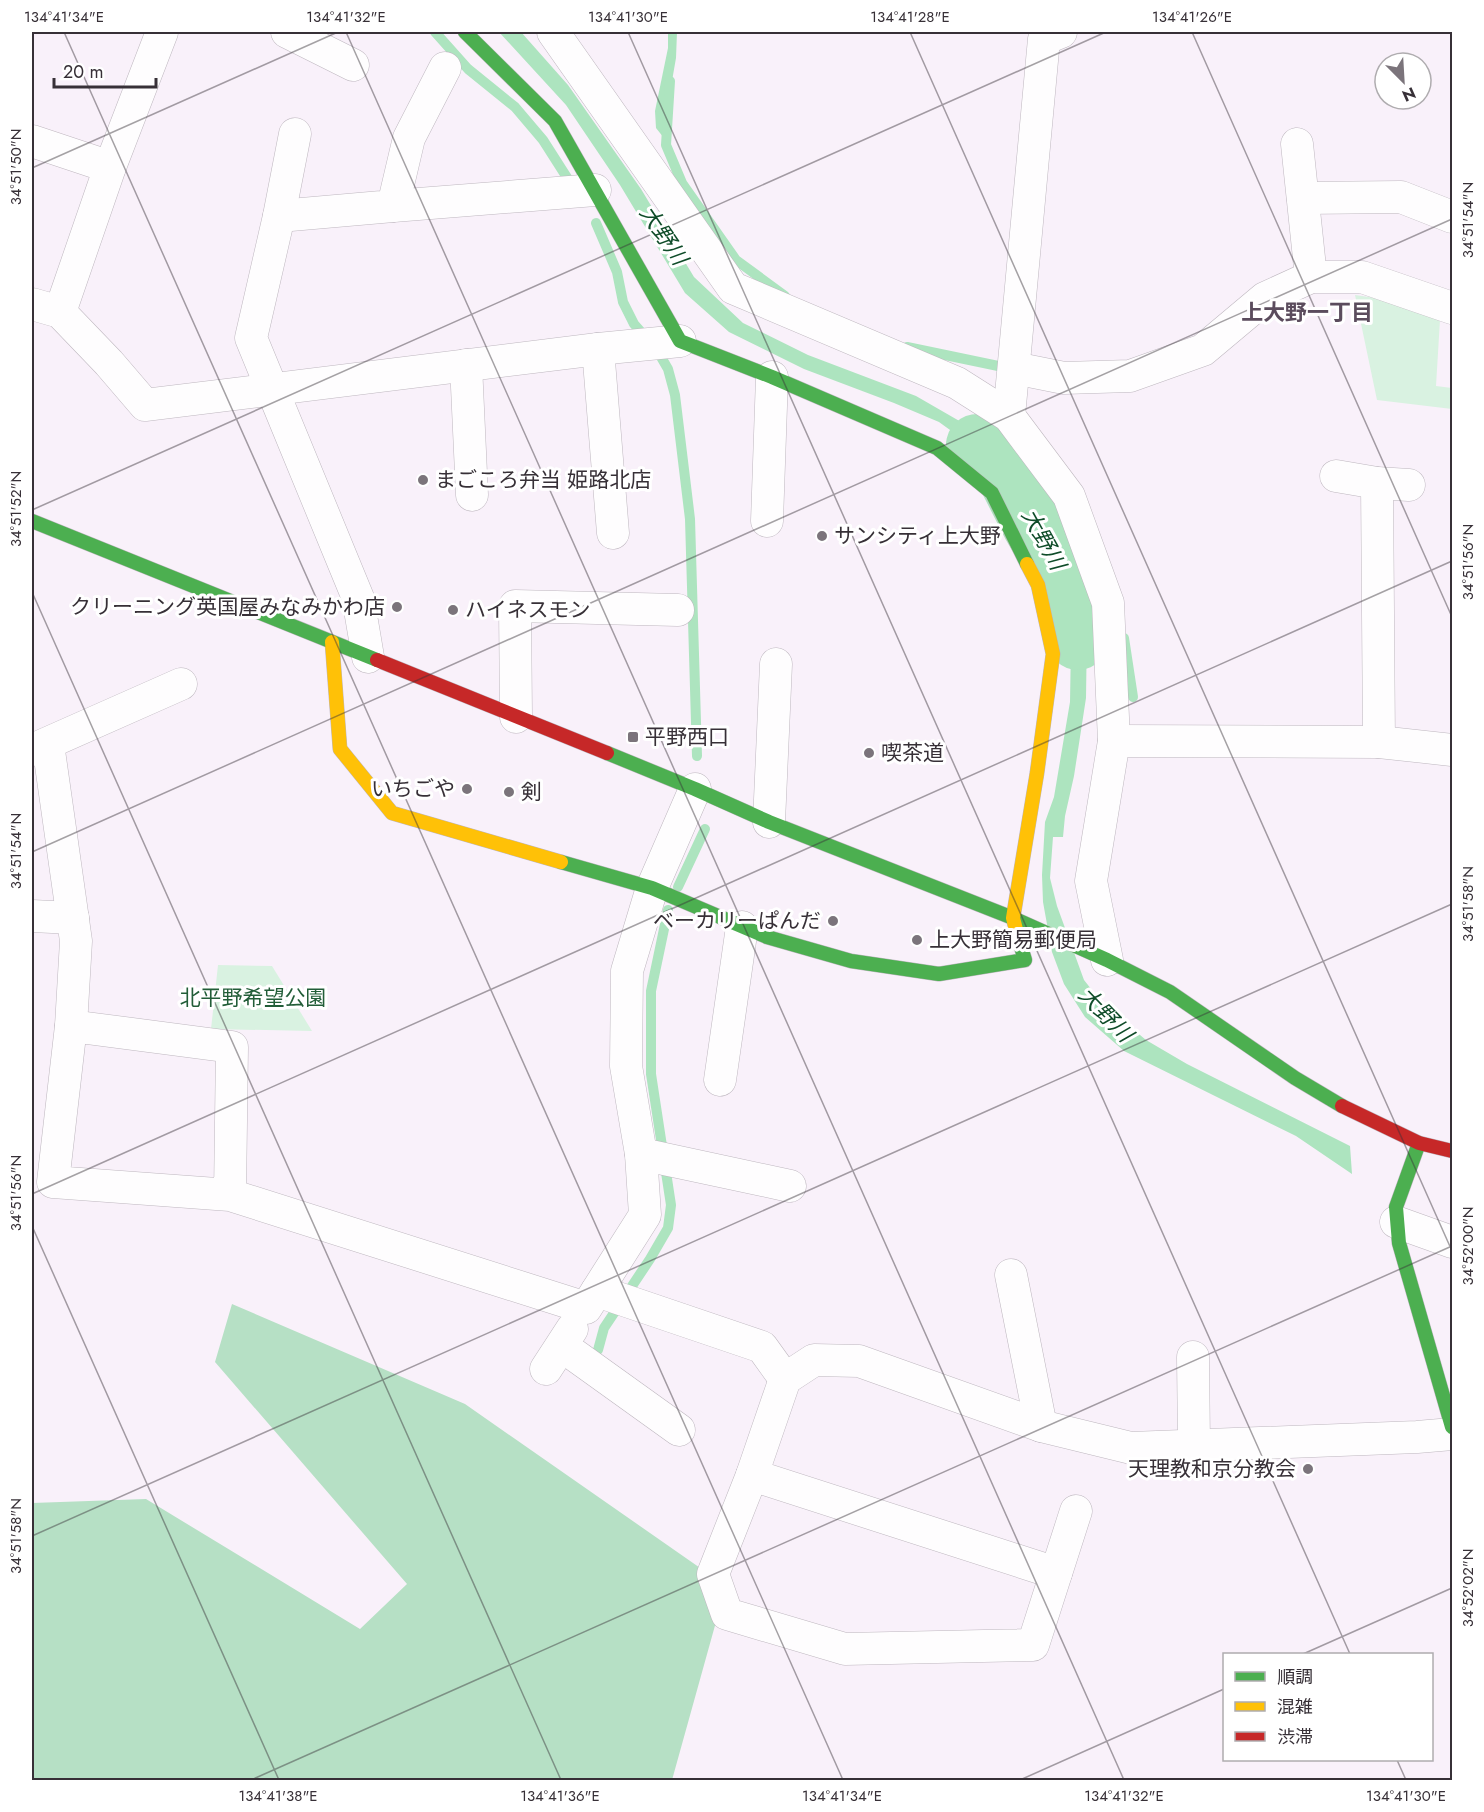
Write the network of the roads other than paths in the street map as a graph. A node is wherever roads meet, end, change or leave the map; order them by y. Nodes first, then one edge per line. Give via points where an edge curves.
1 (162, 32) edge
2 (287, 32) edge
3 (465, 32) edge
4 (553, 32) edge
5 (1061, 32) edge
6 (353, 65) dead end
7 (444, 68) dead end
8 (295, 134) dead end
9 (32, 141) edge
10 (1298, 144) dead end
11 (110, 167) junction
12 (595, 190) junction
13 (1303, 198) junction
14 (393, 206) junction
15 (279, 216) junction
16 (1452, 217) edge
17 (1311, 277) junction
18 (46, 308) edge
19 (1452, 308) edge
20 (680, 342) junction
21 (598, 349) junction
22 (466, 365) junction
23 (1014, 368) junction
24 (772, 377) junction
25 (273, 390) junction
26 (1009, 416) junction
27 (1336, 476) dead end
28 (1377, 483) junction
29 (1409, 485) dead end
30 (472, 495) dead end
31 (32, 521) edge
32 (767, 521) dead end
33 (613, 533) dead end
34 (678, 610) dead end
35 (332, 642) junction
36 (368, 657) junction
37 (776, 664) dead end
38 (182, 684) dead end
39 (516, 717) junction
40 (1114, 741) junction
41 (1378, 742) junction
42 (40, 747) edge
43 (1452, 750) edge
44 (695, 789) junction
45 (770, 822) junction
46 (652, 888) junction
47 (32, 916) edge
48 (73, 918) junction
49 (1013, 918) junction
50 (742, 927) junction
51 (1107, 960) junction
52 (70, 1026) junction
53 (720, 1080) dead end
54 (1419, 1143) junction
55 (1452, 1152) edge
56 (641, 1154) junction
57 (790, 1186) dead end
58 (230, 1195) junction
59 (1396, 1222) junction
60 (1452, 1242) edge
61 (1011, 1275) dead end
62 (591, 1300) junction
63 (1193, 1357) dead end
64 (785, 1379) junction
65 (1041, 1426) junction
66 (1452, 1427) edge
67 (679, 1430) dead end
68 (1452, 1434) edge
69 (1194, 1445) junction
70 (752, 1475) junction
71 (1076, 1511) dead end
72 (1056, 1573) junction

1 - 11 street
2 - 6 street
3 - 12 street via 555,122
4 - 26 street via 733,288 957,383
5 - 23 street via 1044,39
7 - 14 street via 408,138
8 - 15 street
9 - 11 street
10 - 13 street
11 - 18 street
12 - 14 street
12 - 20 street
13 - 16 street via 1401,197
13 - 17 street
14 - 15 street
15 - 25 street via 250,338
17 - 19 street via 1362,277
17 - 23 street via 1265,298 1203,350 1130,376 1064,378
18 - 25 street via 109,363 144,405
20 - 21 street
20 - 24 street
21 - 22 street
21 - 33 street
22 - 25 street
22 - 30 street
23 - 26 street
24 - 32 street
24 - 49 street via 937,448 992,493 1038,585 1053,654
25 - 36 street via 358,598
26 - 40 street via 1069,496 1108,603
27 - 28 street
28 - 29 street
28 - 41 street
31 - 35 street
34 - 39 street via 515,606
35 - 36 street
35 - 46 street via 340,749 392,813
36 - 39 street
37 - 45 street
38 - 42 street
39 - 44 street
40 - 41 street
40 - 51 street via 1091,881
41 - 43 street
42 - 48 street
44 - 45 street
44 - 46 street
45 - 49 street
46 - 50 street
46 - 56 street via 627,971 626,1066
47 - 48 street
48 - 52 street via 76,940
49 - 50 street via 1025,960 939,974 850,961
49 - 51 street
50 - 53 street
51 - 54 street via 1170,992 1295,1078 1354,1113
52 - 58 street via 232,1047
52 - 58 street via 53,1182
54 - 55 street
54 - 59 street via 1396,1207
56 - 57 street
56 - 62 street via 645,1215
58 - 62 street
59 - 60 street
59 - 66 street
61 - 65 street
62 - 64 street via 762,1347
62 - 67 street via 554,1358
63 - 69 street
64 - 65 street via 814,1360 859,1361
64 - 70 street
65 - 69 street via 1131,1448
68 - 69 street
70 - 72 street
70 - 72 street via 713,1574 727,1614 845,1649 1033,1645
71 - 72 street

